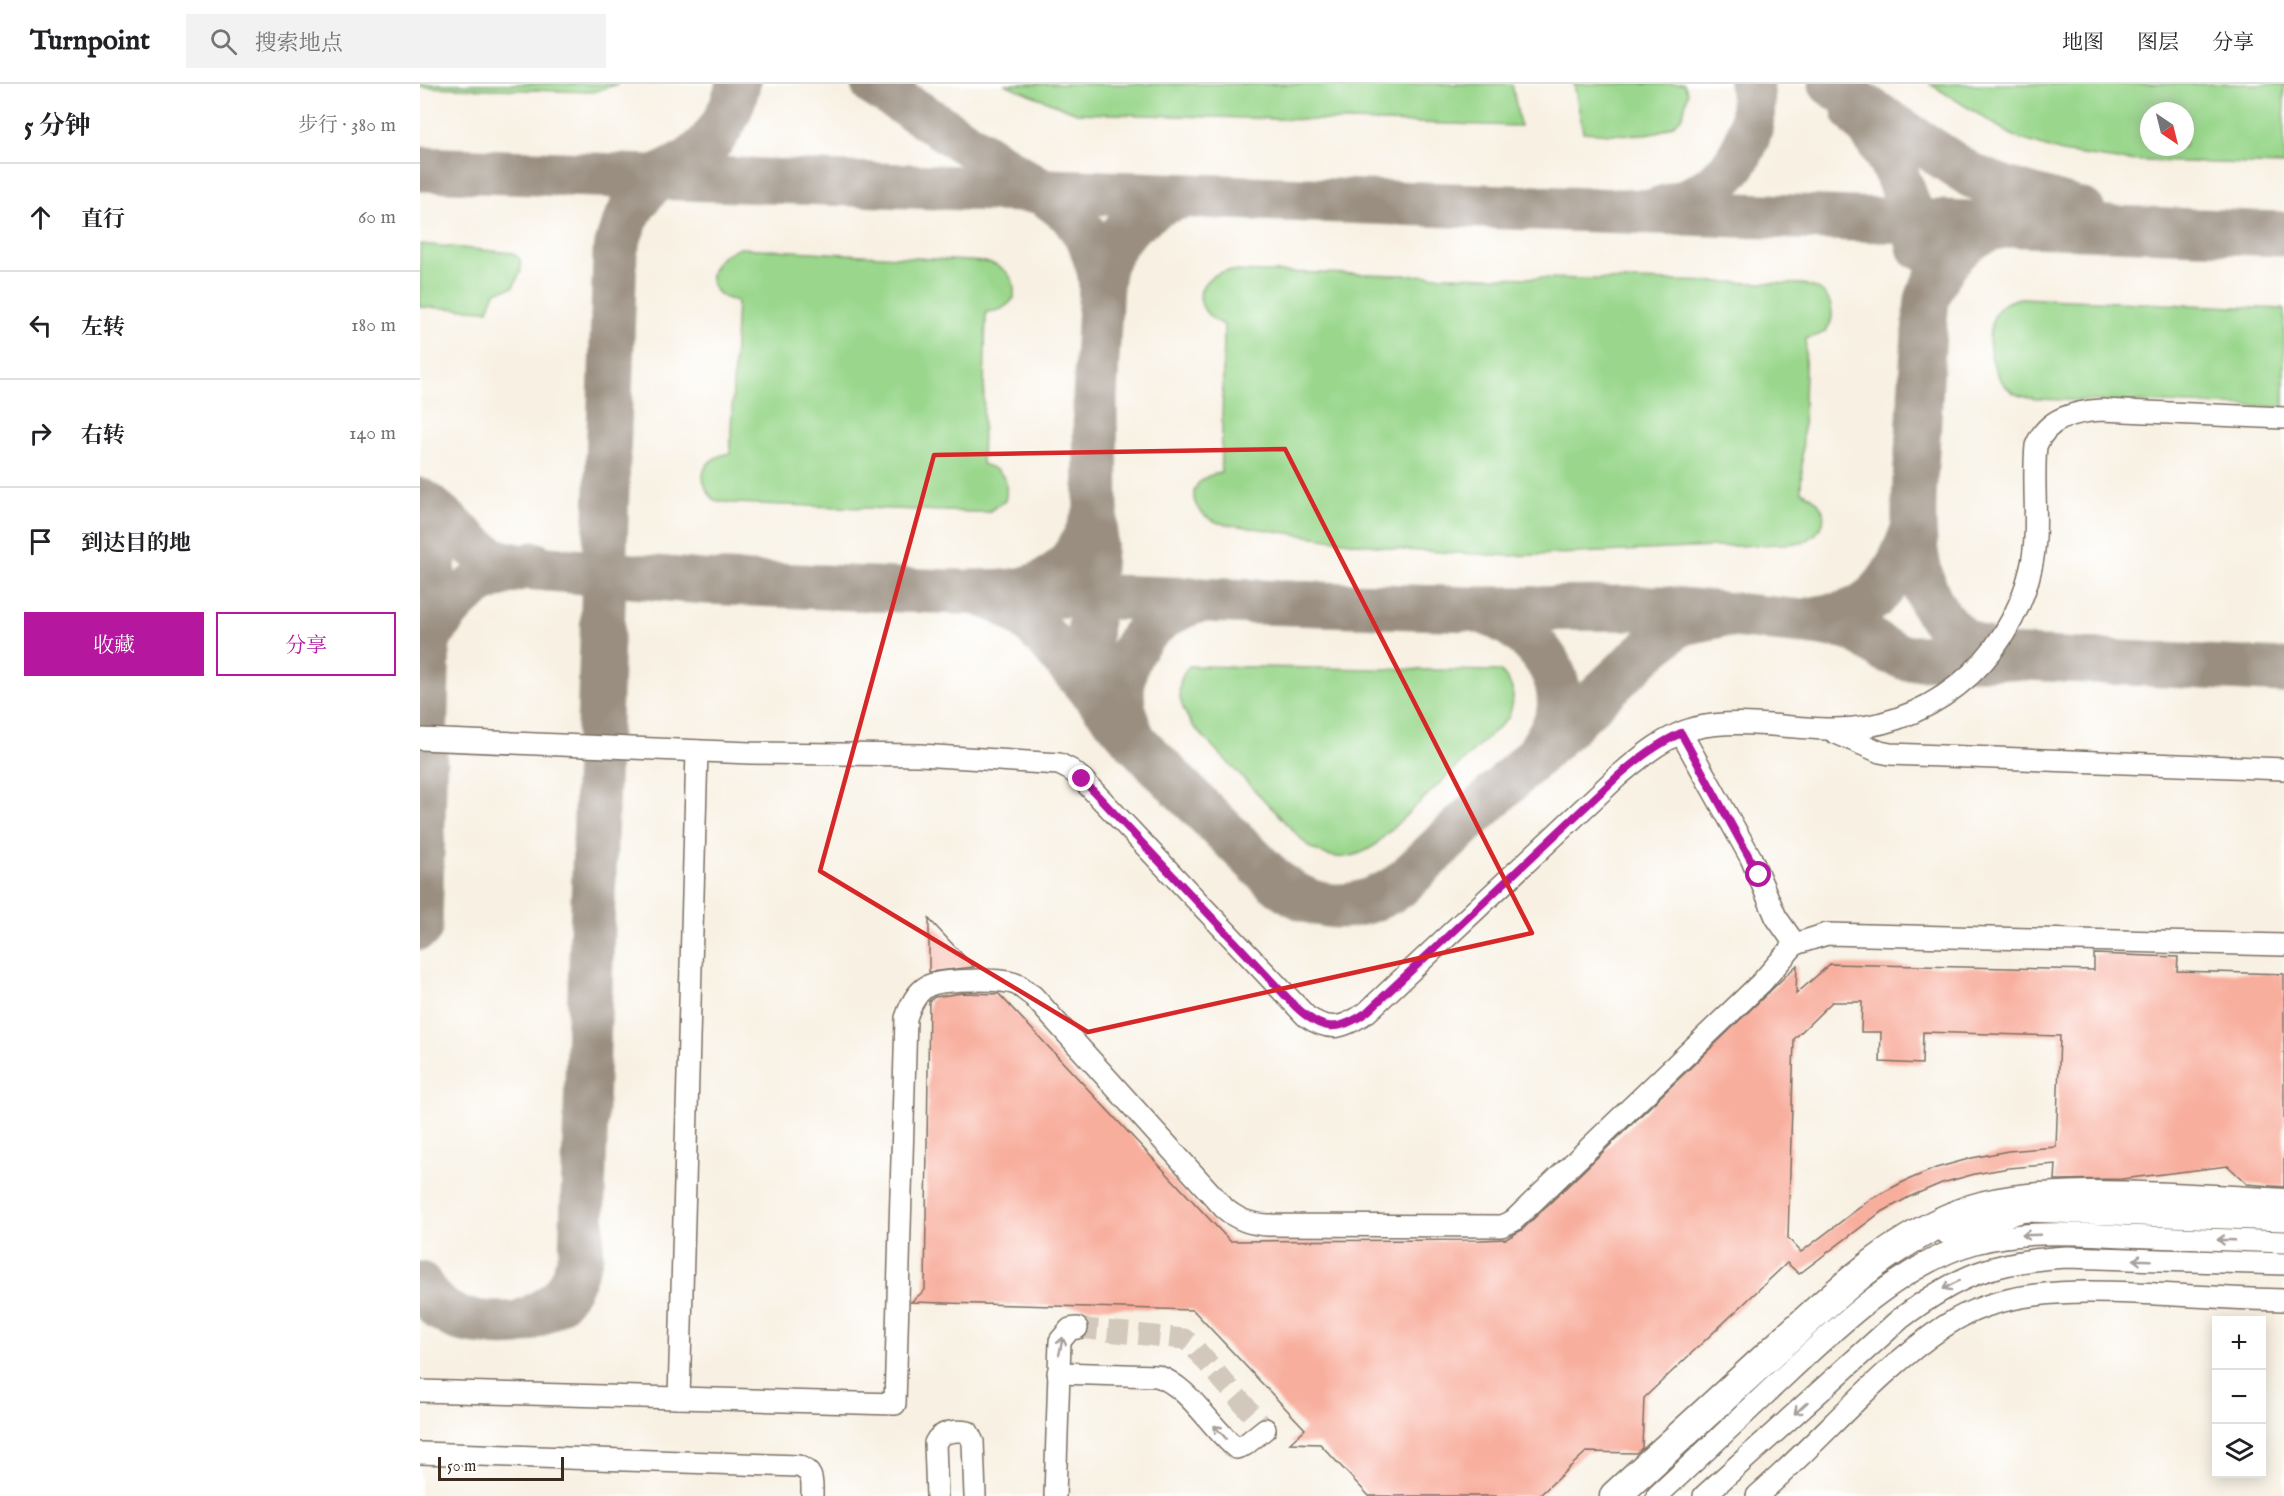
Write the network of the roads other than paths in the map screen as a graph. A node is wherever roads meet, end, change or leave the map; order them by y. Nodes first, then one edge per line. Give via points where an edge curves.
1 (2284, 418) edge
2 (1828, 729) junction
3 (1681, 733) junction
4 (420, 739) edge
5 (697, 751) junction
6 (2284, 769) edge
7 (1795, 945) junction
8 (2284, 945) edge
9 (2284, 1204) edge
10 (2284, 1220) edge
11 (2284, 1242) edge
12 (2284, 1264) edge
13 (2284, 1300) edge
14 (1077, 1328) dead end
15 (1058, 1373) junction
16 (420, 1391) edge
17 (679, 1398) junction
18 (1265, 1429) dead end
19 (420, 1453) edge
20 (812, 1496) edge
21 (937, 1496) edge
22 (975, 1496) edge
23 (1055, 1496) edge
24 (1615, 1496) edge
25 (1634, 1496) edge
26 (1657, 1496) edge
27 (1704, 1496) edge
28 (1757, 1496) edge

1 - 2 street via 2101,410 2075,413 2053,423 2036,446 2031,566 2013,620 2000,641 1964,680 1921,709 1881,724
2 - 3 street via 1727,724
2 - 6 street via 1890,754
3 - 5 street via 1618,776 1367,1012 1352,1023 1327,1027 1300,1011 1082,779 1059,764 920,755
3 - 7 street via 1751,858 1776,917
4 - 5 street
5 - 17 street
7 - 8 street via 1827,934
7 - 17 street via 1761,983 1513,1221 1502,1226 1269,1226 1236,1218 1033,996 1017,985 997,980 929,985 918,994 906,1018 895,1404
9 - 24 highway via 2139,1196 2059,1197 1972,1210 1933,1227 1883,1257 1827,1302
10 - 25 street via 2025,1211 1943,1234 1885,1269
11 -> 26 street via 2060,1233 2012,1235 1974,1243 1894,1284 1854,1314
12 -> 27 street via 2057,1258 1997,1265 1964,1278 1931,1295 1900,1319
13 - 28 street via 2053,1293 2003,1301 1973,1312 1947,1325 1915,1349
15 -> 14 street via 1060,1341 1070,1329
18 -> 15 street via 1236,1448 1177,1386 1164,1378
15 - 23 street
16 - 17 street
19 - 20 street via 798,1466 810,1472
21 - 22 street via 935,1443 946,1433 962,1431 968,1432 973,1442

